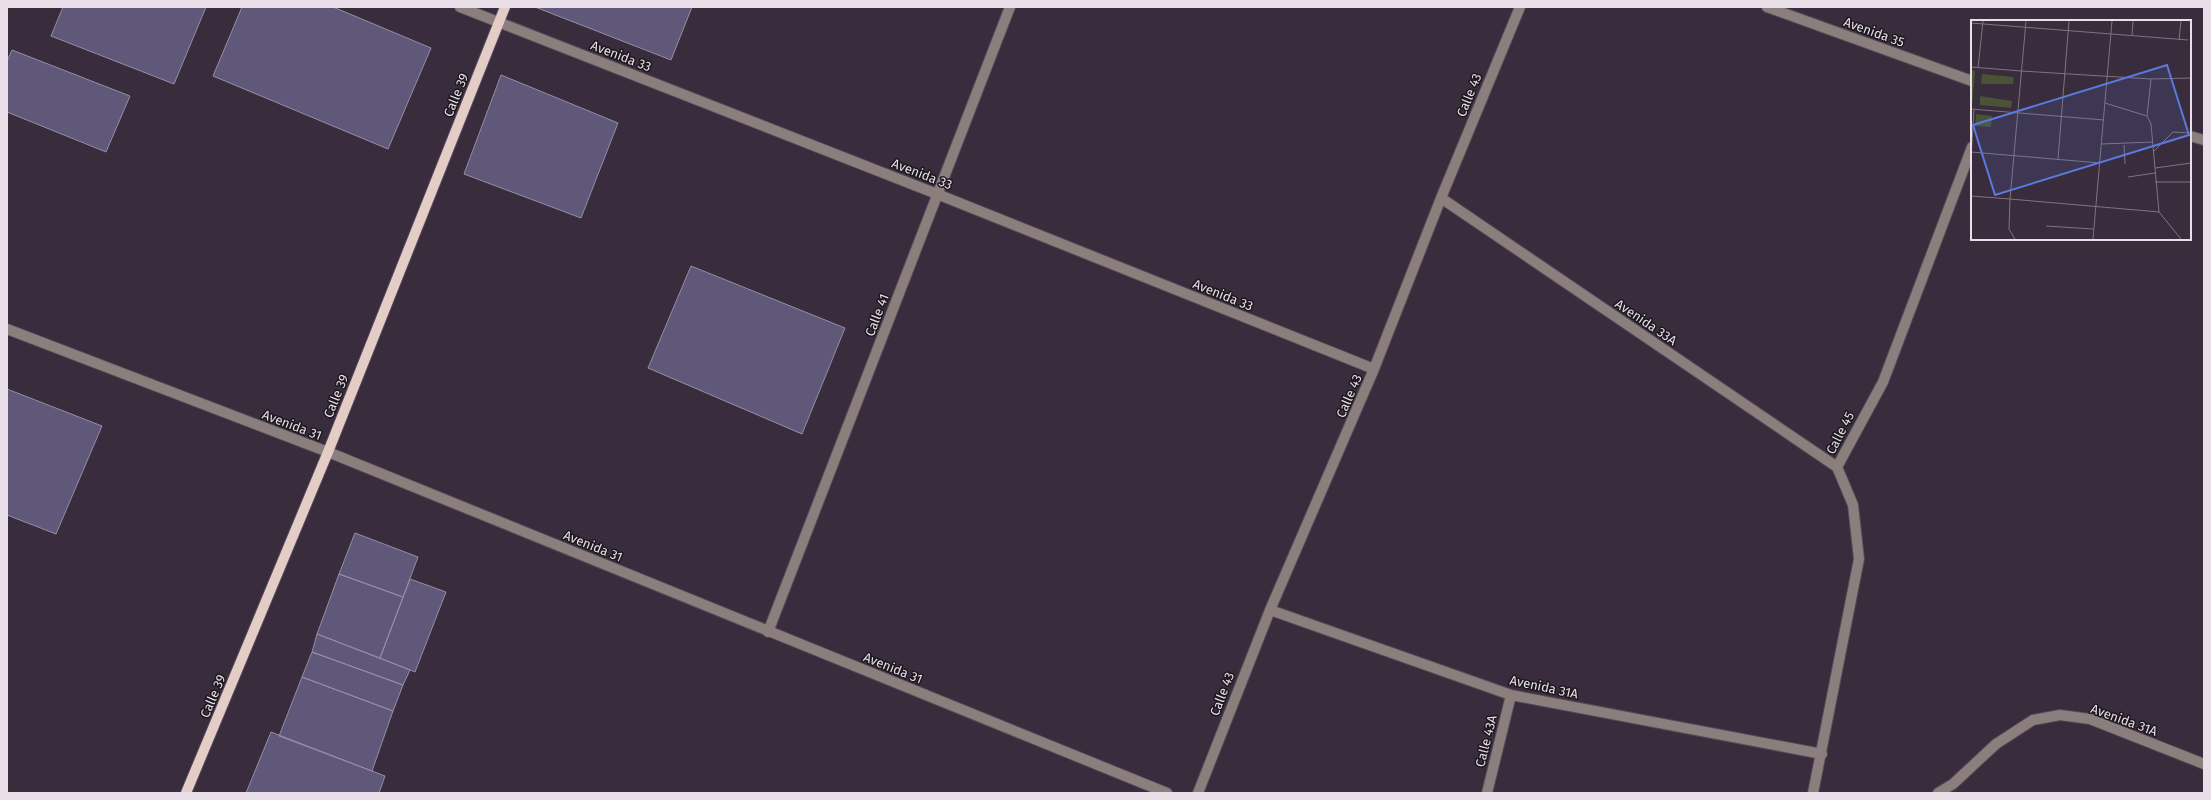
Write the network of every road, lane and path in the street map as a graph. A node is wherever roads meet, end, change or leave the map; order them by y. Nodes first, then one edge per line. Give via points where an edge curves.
1 (460, 7) edge
2 (505, 7) edge
3 (1010, 7) edge
4 (1520, 7) edge
5 (1768, 7) edge
6 (499, 22) junction
7 (1971, 81) edge
8 (2191, 136) edge
9 (2204, 140) edge
10 (1971, 150) edge
11 (938, 194) junction
12 (1441, 198) junction
13 (7, 329) edge
14 (1374, 369) junction
15 (328, 452) junction
16 (1837, 467) junction
17 (1270, 610) junction
18 (768, 632) junction
19 (1511, 695) junction
20 (1822, 754) junction
21 (2204, 764) edge
22 (186, 793) edge
23 (1167, 793) edge
24 (1198, 793) edge
25 (1487, 793) edge
26 (1813, 793) edge
27 (1938, 793) edge

1 - 6 street, Avenida 33
2 - 6 main road, Calle 39
3 - 11 street, Calle 41
4 - 12 street, Calle 43
5 - 7 street, Avenida 35
6 - 11 street, Avenida 33
6 - 15 main road, Calle 39
8 - 9 street
10 - 16 street, Calle 45 via 1882,382
11 - 14 street, Avenida 33
11 - 18 street, Calle 41
12 - 14 street, Calle 43
12 - 16 street, Avenida 33A
13 - 15 street, Avenida 31
14 - 17 street, Calle 43
15 - 18 street, Avenida 31
15 - 22 main road, Calle 39
16 - 20 street, Calle 45 via 1853,505 1858,559
17 - 19 street, Avenida 31A
17 - 24 street, Calle 43
18 - 23 street, Avenida 31
19 - 20 street, Avenida 31A
19 - 25 street, Calle 43A
20 - 26 street, Calle 45
21 - 27 street, Avenida 31A via 2090,719 2060,715 2033,720 1996,744 1953,784

